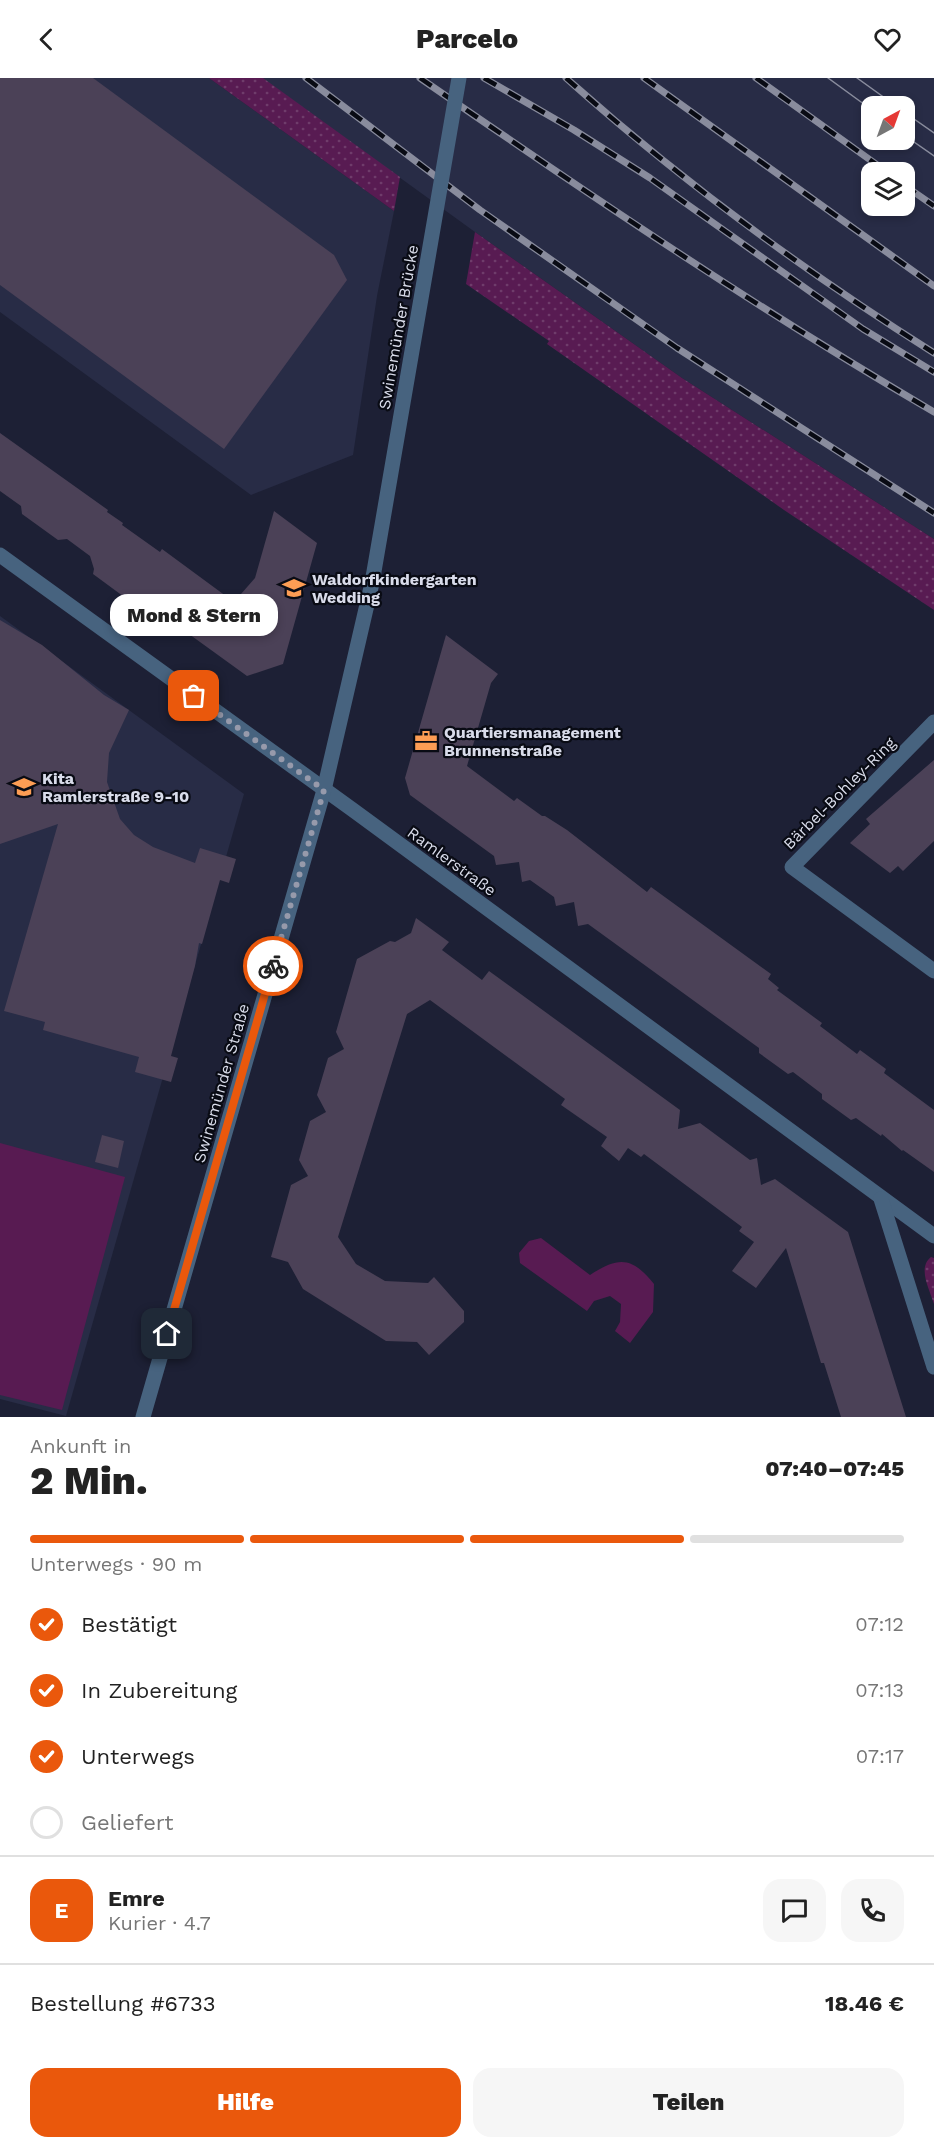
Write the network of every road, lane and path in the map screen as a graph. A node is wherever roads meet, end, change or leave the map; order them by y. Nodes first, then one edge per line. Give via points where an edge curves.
1 (459, 78) edge
2 (0, 555) edge
3 (372, 583) joint
4 (934, 722) edge
5 (324, 790) junction
6 (934, 971) edge
7 (881, 1199) junction
8 (934, 1236) edge
9 (934, 1367) edge
10 (143, 1417) edge

1 - 3 street, Swinemünder Brücke, bridge
2 - 5 street, Ramlerstraße
3 - 5 street, Swinemünder Straße
4 - 6 street, Bärbel-Bohley-Ring via 792,867
5 - 7 street, Ramlerstraße
5 - 10 street, Swinemünder Straße
7 - 8 street, Ramlerstraße
7 - 9 street

